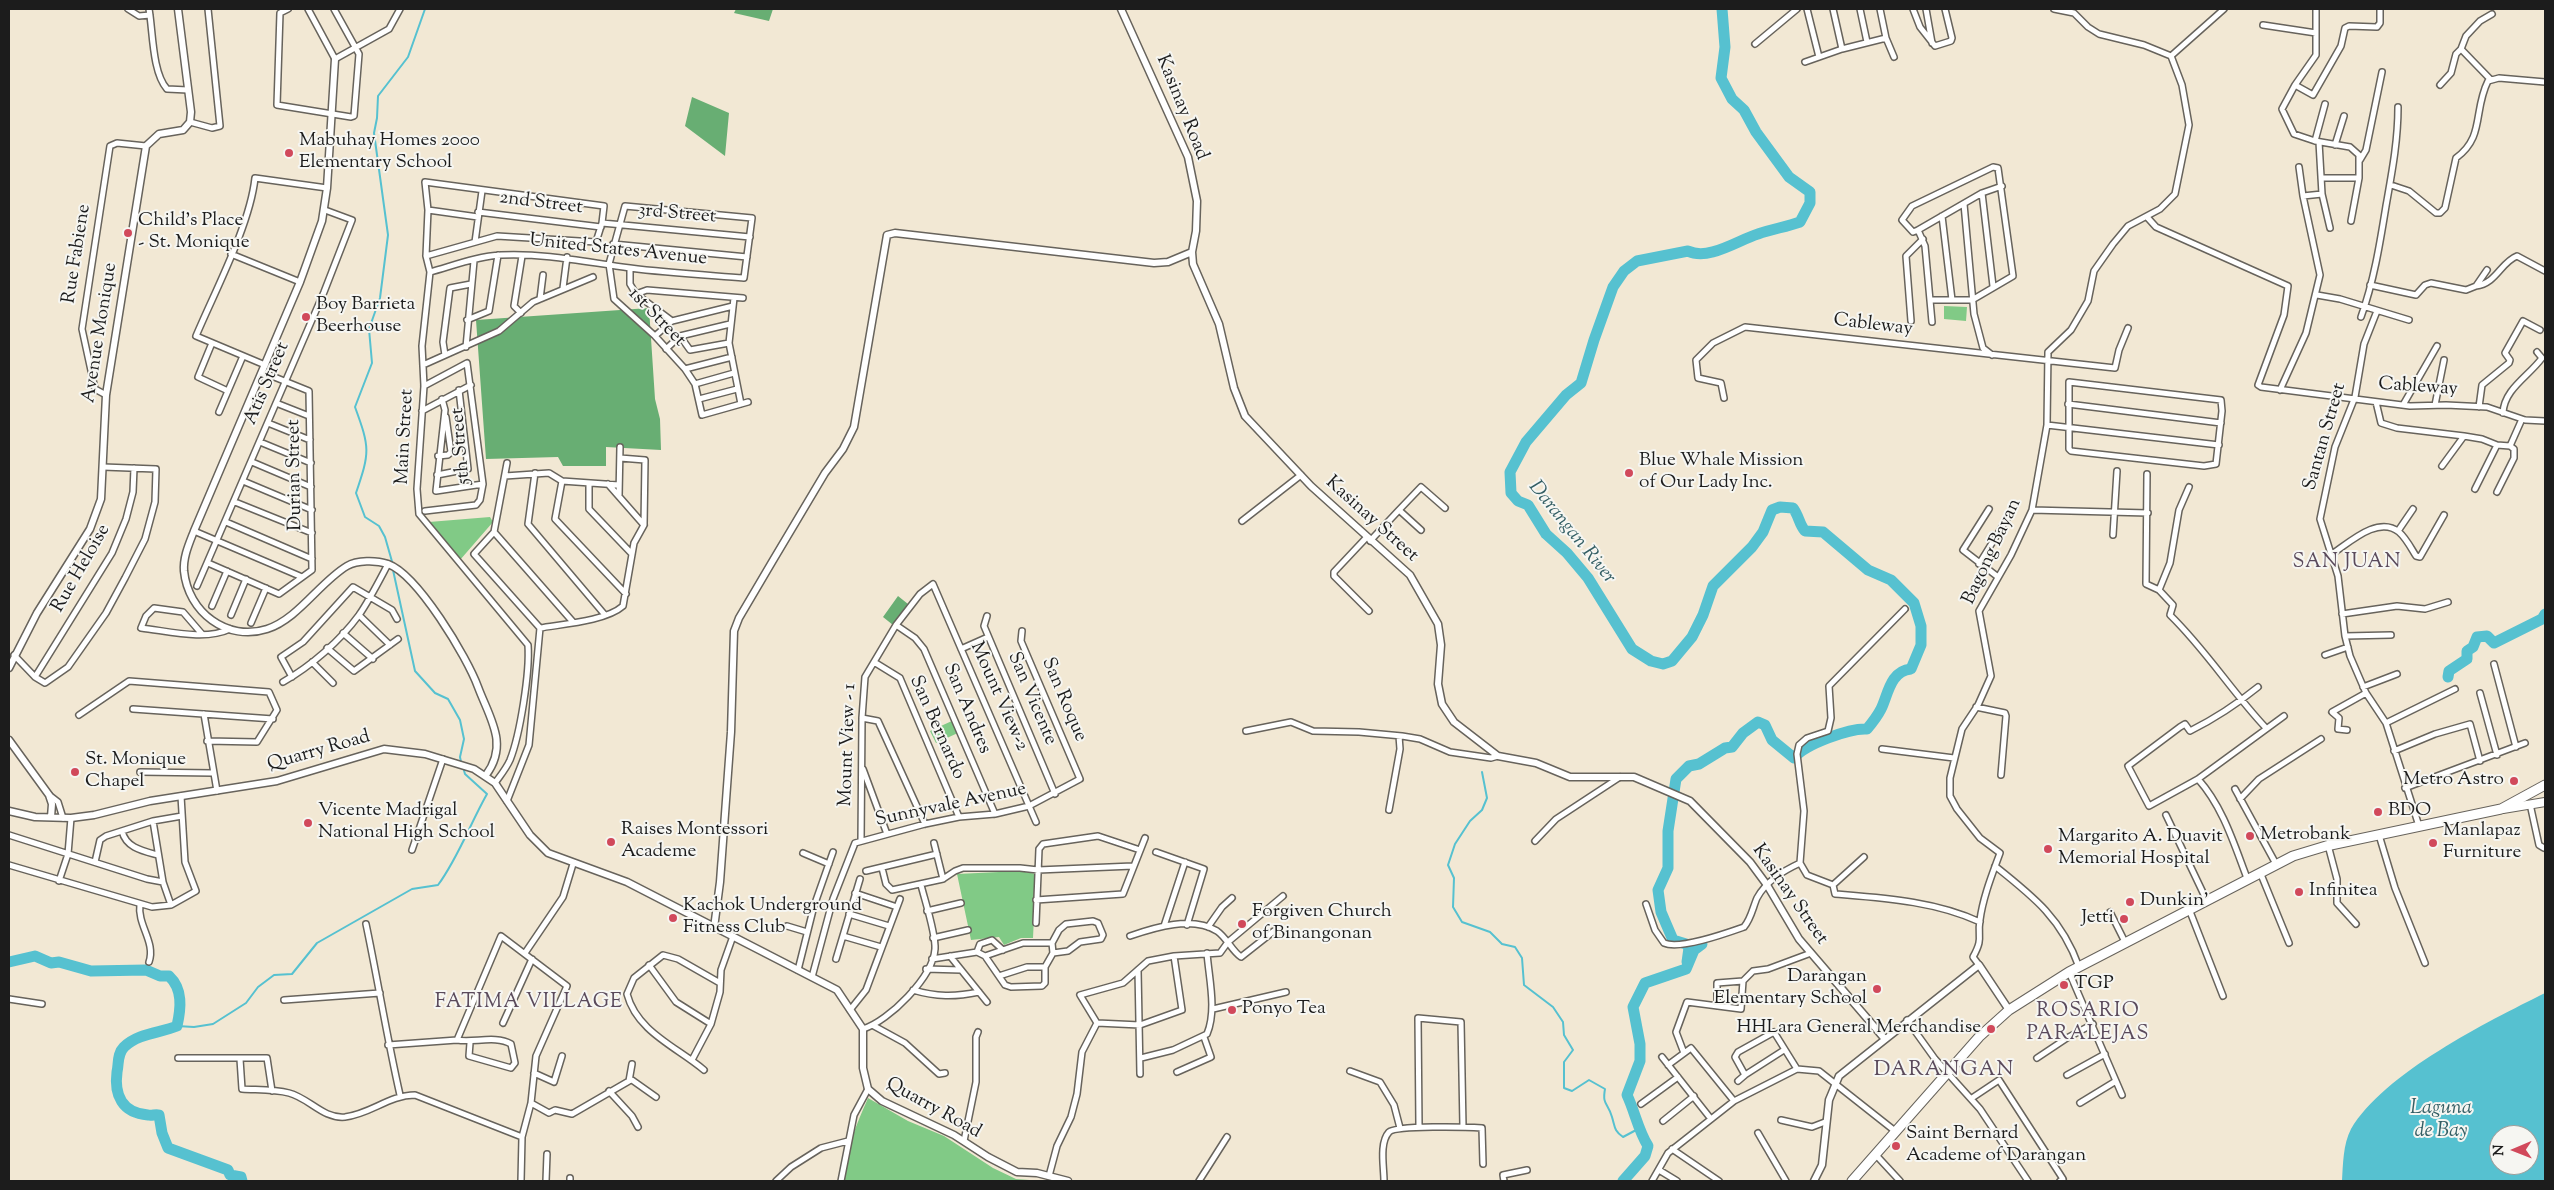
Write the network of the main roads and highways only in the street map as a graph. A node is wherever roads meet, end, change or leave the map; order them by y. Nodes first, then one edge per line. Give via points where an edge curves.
1 (2545, 785) edge
2 (2545, 802) edge
3 (2501, 809) junction
4 (1852, 1181) edge

1 - 3 main road
2 - 3 main road
3 - 4 main road via 2315,848 2247,878 2069,972 2010,1010 1979,1037

